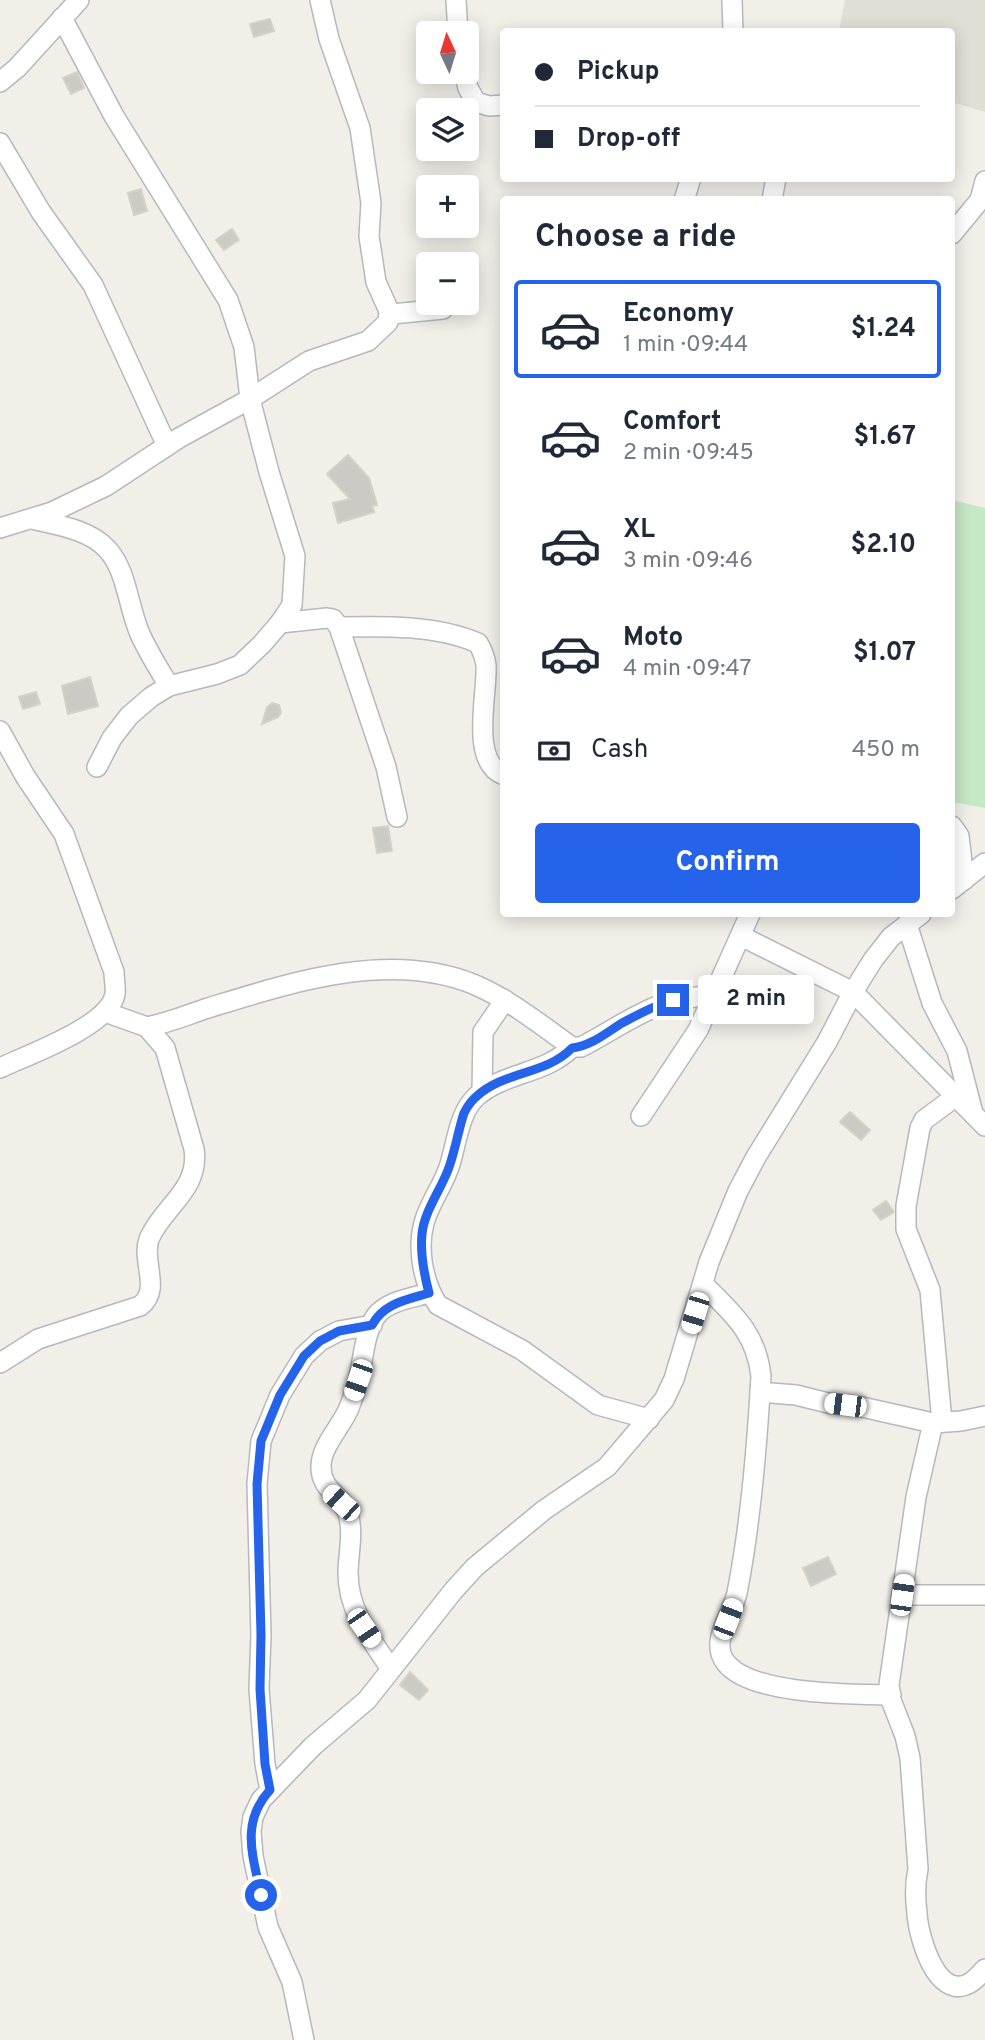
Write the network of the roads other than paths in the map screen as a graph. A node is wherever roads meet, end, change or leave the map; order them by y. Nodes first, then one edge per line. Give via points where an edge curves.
1 (79, 0) edge
2 (320, 0) edge
3 (456, 0) edge
4 (732, 1) edge
5 (62, 18) junction
6 (457, 21) edge
7 (725, 28) edge
8 (733, 28) edge
9 (0, 82) edge
10 (467, 84) edge
11 (500, 105) edge
12 (0, 143) edge
13 (985, 181) edge
14 (955, 230) edge
15 (416, 312) edge
16 (389, 318) junction
17 (250, 399) junction
18 (167, 446) junction
19 (27, 518) junction
20 (0, 528) edge
21 (280, 623) junction
22 (339, 627) junction
23 (169, 686) junction
24 (0, 731) edge
25 (97, 767) dead end
26 (500, 772) edge
27 (397, 817) dead end
28 (955, 830) edge
29 (985, 863) edge
30 (958, 884) edge
31 (749, 917) edge
32 (914, 919) edge
33 (741, 936) junction
34 (853, 992) junction
35 (715, 996) junction
36 (505, 1000) junction
37 (105, 1012) junction
38 (147, 1027) junction
39 (572, 1048) junction
40 (0, 1068) edge
41 (482, 1093) junction
42 (955, 1097) junction
43 (640, 1116) dead end
44 (979, 1120) edge
45 (703, 1284) junction
46 (429, 1293) junction
47 (372, 1325) junction
48 (0, 1363) edge
49 (760, 1392) junction
50 (985, 1416) edge
51 (649, 1419) junction
52 (937, 1422) junction
53 (902, 1595) junction
54 (985, 1595) edge
55 (391, 1669) junction
56 (891, 1695) junction
57 (270, 1790) junction
58 (985, 1969) edge
59 (304, 2040) edge

1 - 5 street
2 - 16 street via 360,128 371,203 370,248
3 - 6 street
4 - 7 street
4 - 8 street
5 - 9 street
5 - 17 street via 114,116 228,300 244,347
10 - 11 street via 477,102
12 - 18 street via 41,212 93,285
13 - 14 street via 980,200
15 - 16 street
16 - 17 street via 368,341 309,361
17 - 18 street
17 - 21 street via 295,556 292,605
18 - 19 street via 79,500
19 - 20 street
19 - 23 street via 76,531 106,548 116,562 140,634
21 - 22 street via 327,618
21 - 23 street via 240,665
22 - 26 street via 425,630 478,643 486,662 484,748 491,766
22 - 27 street via 386,766
23 - 25 street via 129,716
24 - 37 street via 64,834 114,972 115,996
28 - 30 street via 959,836
29 - 30 street
31 - 33 street
32 - 34 street via 891,937
32 - 44 street via 932,1003 957,1051
33 - 34 street
33 - 35 street
34 - 42 street
34 - 45 street via 738,1191
35 - 39 street via 691,996 655,1005
35 - 43 street via 698,1030
36 - 38 street via 472,984 431,973 355,972 281,987
36 - 39 street
36 - 41 street via 483,1032
37 - 38 street
37 - 40 street via 87,1028
38 - 48 street via 165,1048 195,1162 190,1181 148,1243 148,1300 38,1339
39 - 41 street via 551,1064
41 - 46 street via 465,1110 449,1167 424,1221 423,1268
42 - 44 street
42 - 52 street via 920,1128 905,1219 930,1290
45 - 49 street via 741,1322 751,1339 759,1362
45 - 51 street via 674,1379
46 - 47 street via 390,1305
46 - 51 street via 438,1305 522,1350 598,1405
47 - 55 street via 349,1409 328,1441 321,1464 322,1478 348,1513 348,1576 354,1608
47 - 57 street via 339,1331 304,1356 280,1395 261,1441 257,1484 260,1689
49 - 52 street
49 - 56 street via 741,1572 720,1640 720,1655 728,1667 747,1677 784,1688
50 - 52 street
51 - 55 street via 607,1466 475,1567
52 - 53 street via 916,1496
53 - 54 street
53 - 56 street
55 - 57 street via 367,1700
56 - 58 street via 909,1758 917,1916 930,1962 940,1978 961,1986
57 - 59 street via 253,1817 253,1856 268,1927 292,1982

